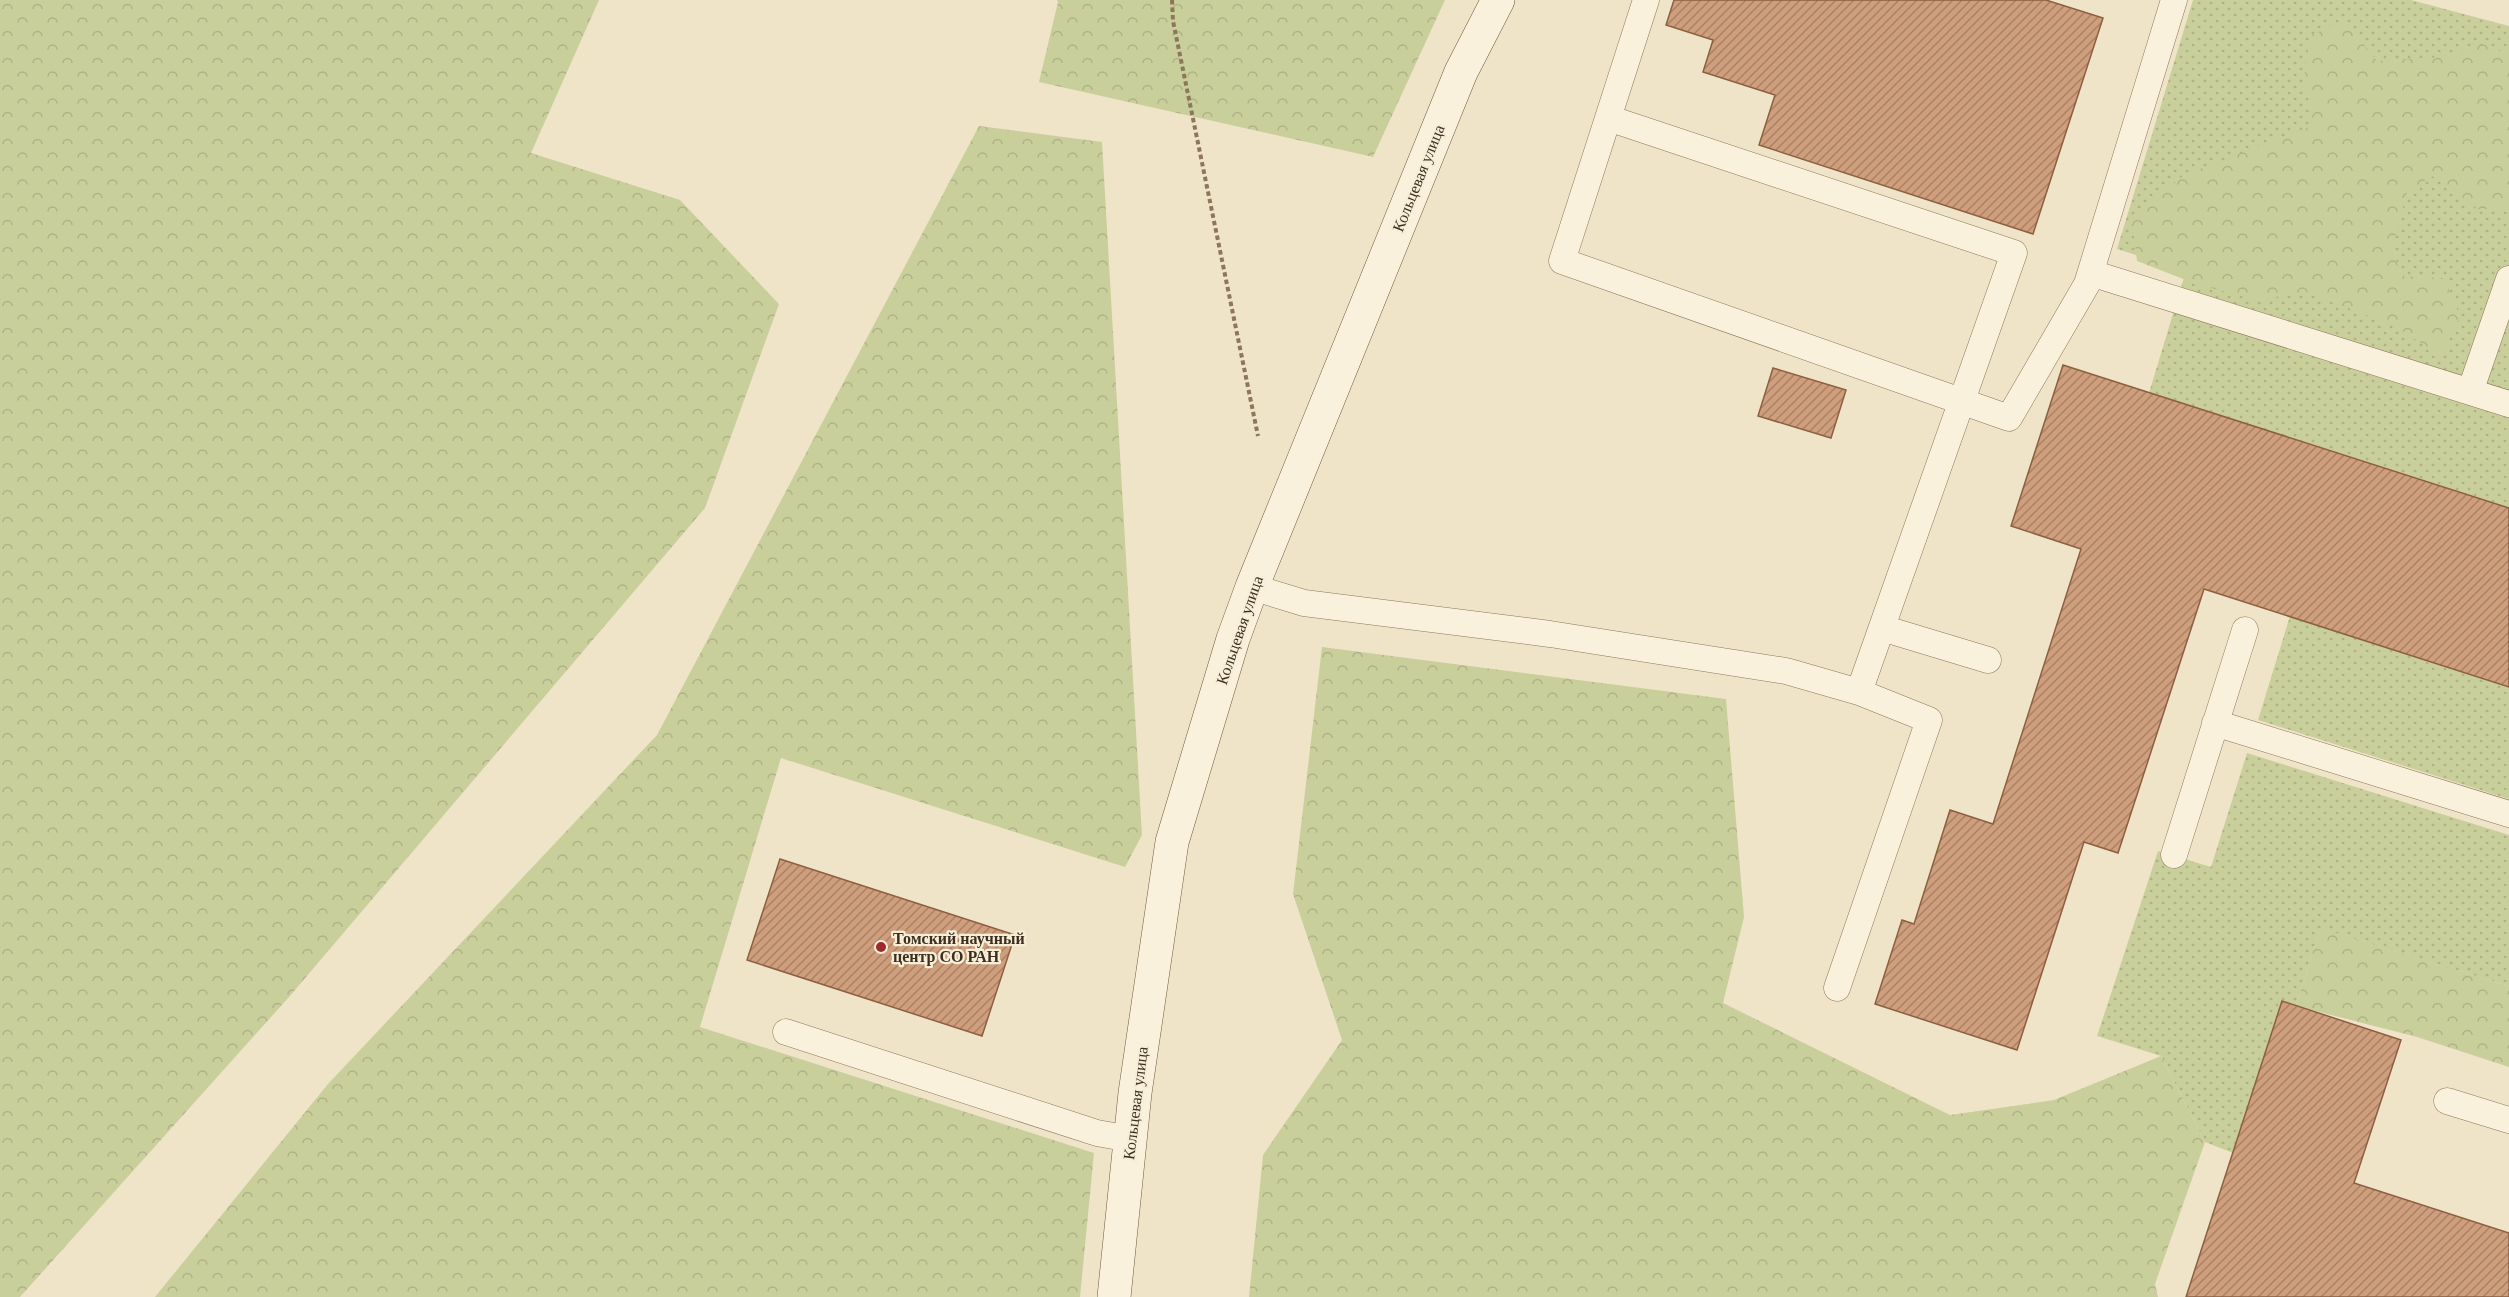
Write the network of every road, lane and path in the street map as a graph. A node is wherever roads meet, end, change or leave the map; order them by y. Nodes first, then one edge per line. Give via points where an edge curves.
1 (1172, 0) edge
2 (1498, 0) edge
3 (1646, 0) edge
4 (2174, 0) edge
5 (1608, 118) junction
6 (2091, 273) junction
7 (2509, 279) edge
8 (2470, 392) junction
9 (1962, 401) junction
10 (2509, 404) edge
11 (1258, 436) dead end
12 (1252, 587) junction
13 (1882, 628) junction
14 (2245, 630) dead end
15 (1988, 660) dead end
16 (1859, 692) junction
17 (2216, 723) junction
18 (2509, 814) edge
19 (2174, 855) dead end
20 (1837, 988) dead end
21 (786, 1032) dead end
22 (2447, 1101) dead end
23 (2509, 1120) edge
24 (1130, 1139) junction
25 (1114, 1297) edge

1 - 11 path via 1173,21
2 - 12 street, Кольцевая улица via 1461,72
3 - 5 lane
4 - 6 lane
5 - 9 lane via 1562,261
5 - 9 lane via 2014,253
6 - 8 lane
6 - 9 lane via 2009,418
7 - 8 lane
8 - 10 lane
9 - 13 lane
12 - 16 lane via 1304,603 1550,634 1786,671
12 - 24 street, Кольцевая улица via 1172,842
13 - 15 lane
13 - 16 lane
14 - 17 lane
16 - 20 lane via 1929,720
17 - 18 lane
17 - 19 lane
21 - 24 lane via 1096,1133
22 - 23 lane
24 - 25 street, Кольцевая улица

